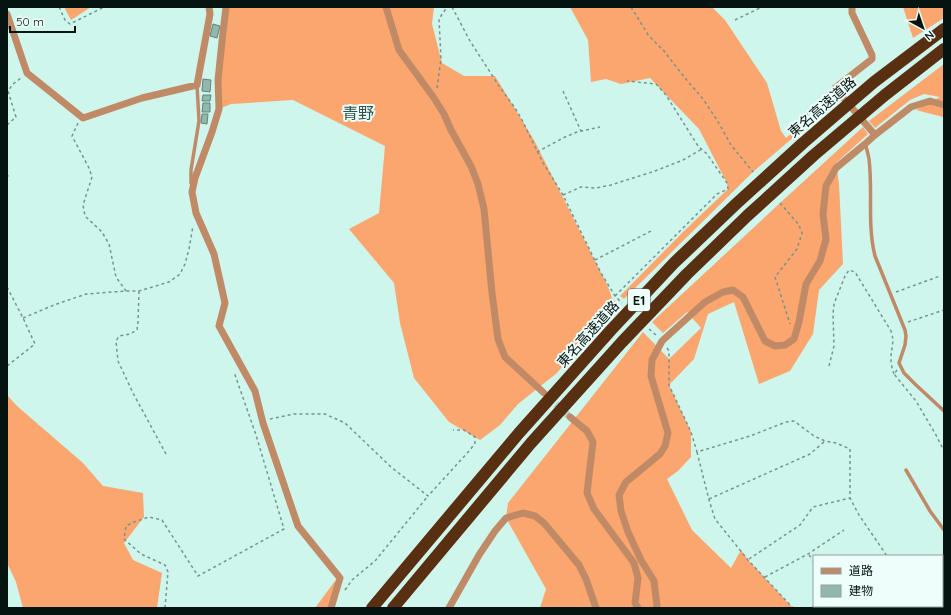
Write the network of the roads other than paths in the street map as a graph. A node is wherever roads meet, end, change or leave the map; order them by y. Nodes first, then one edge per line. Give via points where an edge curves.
1 (209, 7) edge
2 (226, 7) edge
3 (386, 7) edge
4 (852, 7) edge
5 (7, 14) edge
6 (944, 28) edge
7 (944, 49) edge
8 (197, 85) junction
9 (944, 105) edge
10 (873, 133) junction
11 (865, 144) junction
12 (192, 192) junction
13 (544, 393) tunnel mouth
14 (944, 411) edge
15 (570, 417) tunnel mouth
16 (906, 470) dead end
17 (944, 530) edge
18 (331, 608) edge
19 (372, 608) edge
20 (393, 608) edge
21 (448, 608) edge
22 (596, 608) edge
23 (638, 608) edge
24 (656, 608) edge

1 - 8 street via 210,14
2 - 12 street via 218,80 219,108
3 - 13 street via 399,50 444,114 478,184 484,209 498,339 505,357
4 - 10 street via 852,13 872,59 837,90
5 - 8 street via 27,73 83,118 142,98
6 - 19 highway, 東名高速道路 / E1 via 874,82 803,143 674,263 519,433
7 - 20 highway, E1 via 814,155 687,274 531,443
8 - 12 lane via 199,121 191,170
9 - 10 street via 930,101 911,107
10 - 11 street
11 - 14 lane via 869,159 872,246 906,336 899,363 904,373
11 - 24 street via 836,168 826,186 823,214 826,239 820,261 806,284 800,322 794,339 785,345 775,346 765,341 743,297 733,290 723,292 705,302 662,341 652,360 651,376 668,433 666,446 626,482 619,495 628,532 654,581
12 - 18 street via 196,213 214,254 225,303 219,326 255,391 262,420 298,526 340,578
15 - 23 street via 587,431 593,442 587,493 594,509 634,563 638,578 635,603
16 - 17 lane
21 - 22 street via 495,531 506,518 523,513 535,516 544,523 579,565

